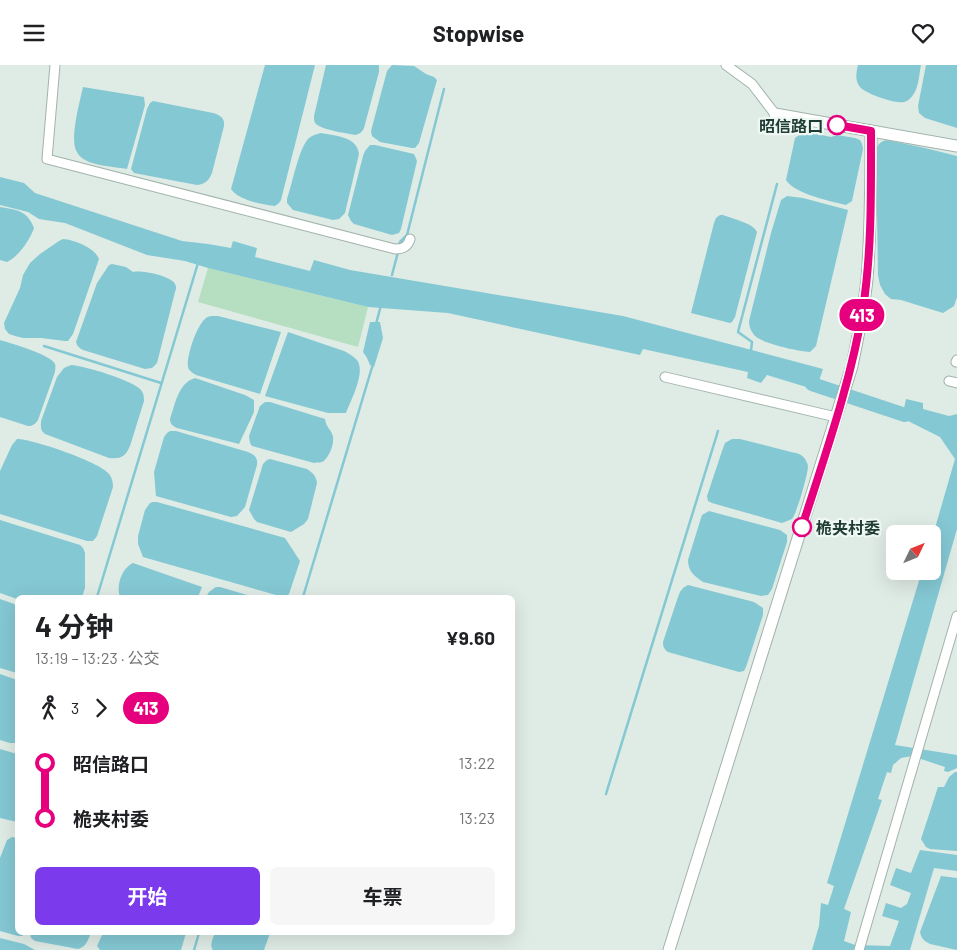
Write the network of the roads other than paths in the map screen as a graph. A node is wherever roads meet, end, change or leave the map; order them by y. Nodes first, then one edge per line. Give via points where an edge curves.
1 (56, 65) edge
2 (726, 65) edge
3 (775, 114) joint
4 (871, 131) junction
5 (957, 146) edge
6 (410, 239) dead end
7 (665, 377) dead end
8 (836, 417) junction
9 (957, 616) edge
10 (669, 950) edge
11 (859, 950) edge

1 - 6 street via 47,159 396,249 405,247
2 - 3 street via 752,84
3 - 4 street
4 - 5 street
4 - 8 street via 867,279 852,366
7 - 8 street
8 - 10 street
9 - 11 street

